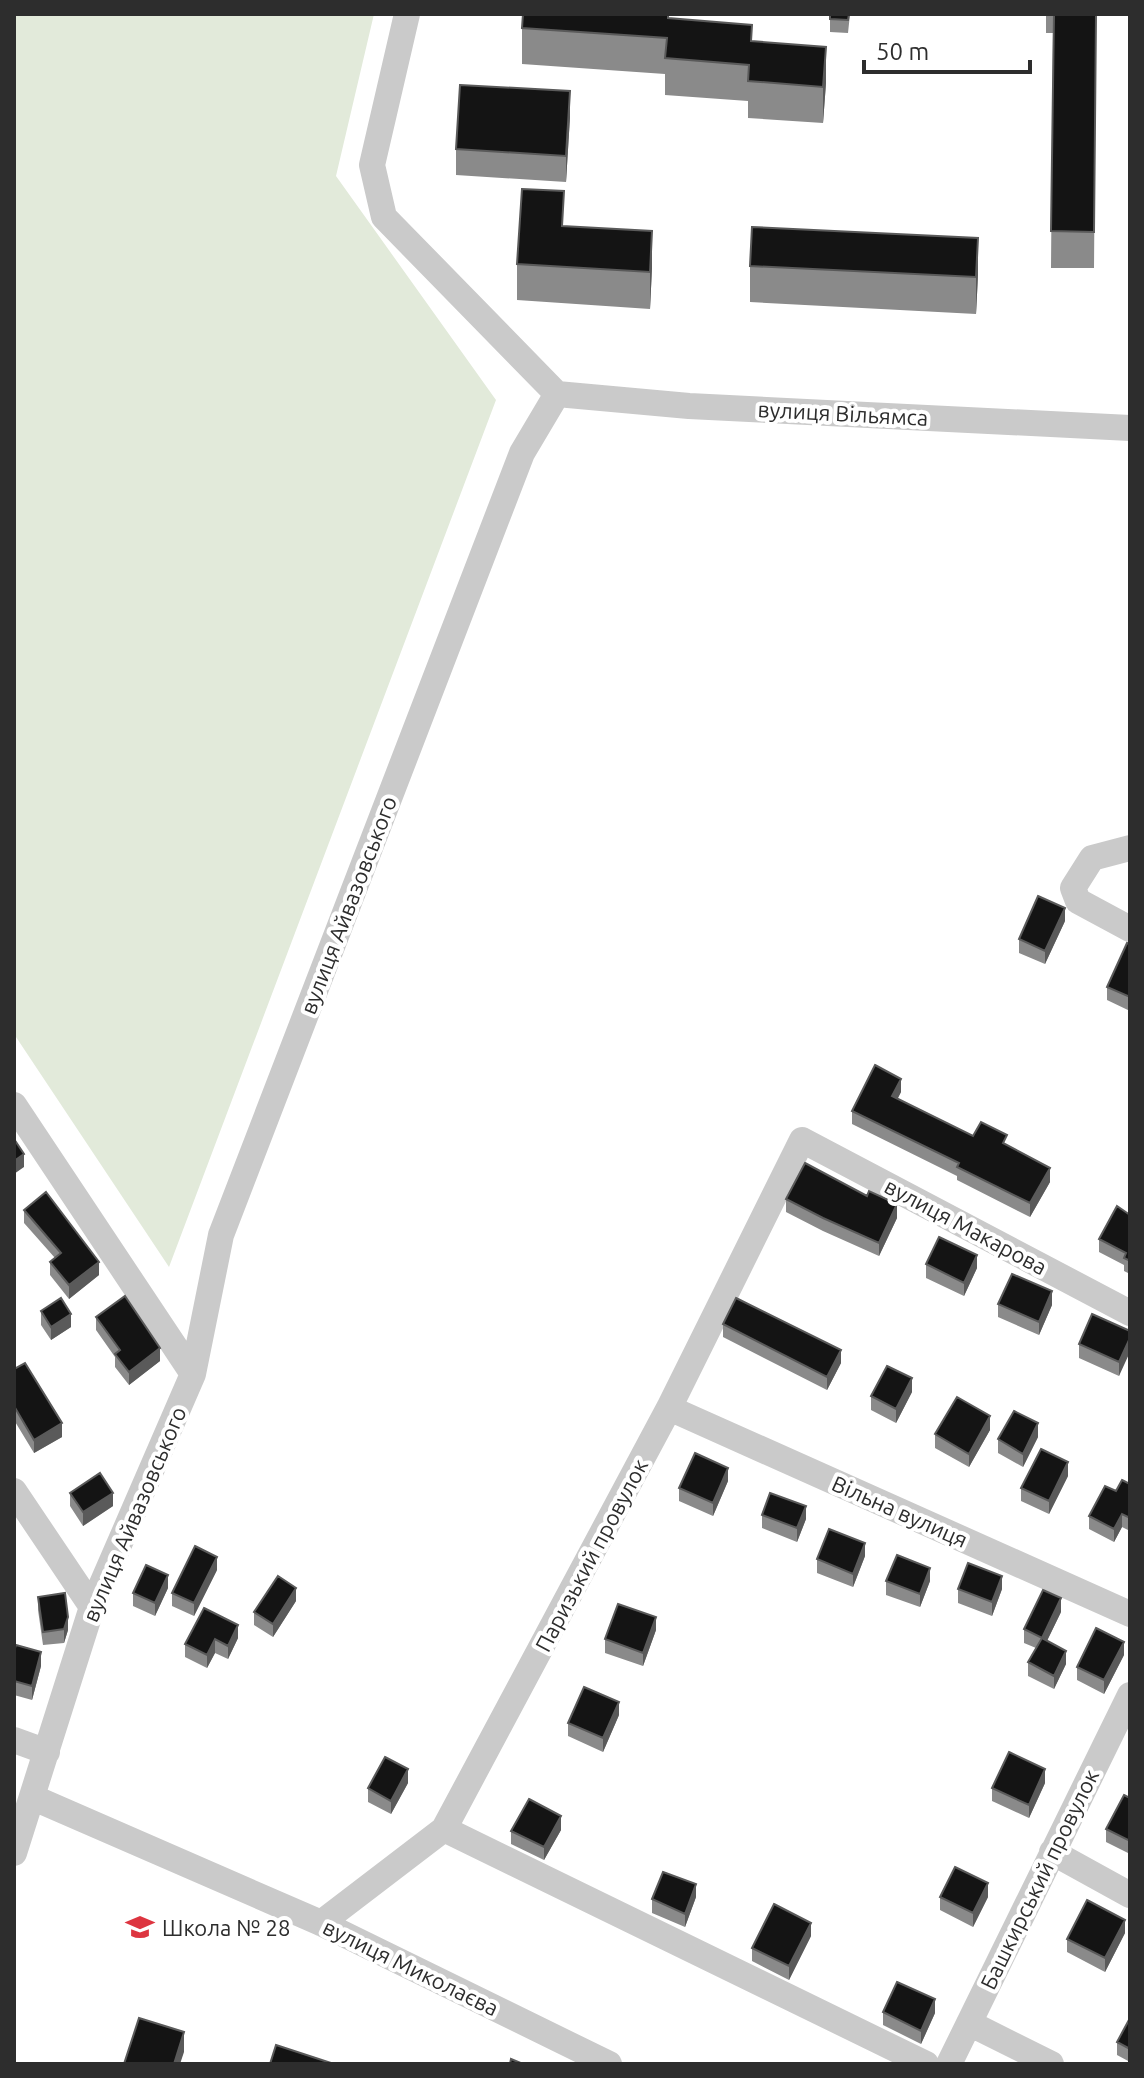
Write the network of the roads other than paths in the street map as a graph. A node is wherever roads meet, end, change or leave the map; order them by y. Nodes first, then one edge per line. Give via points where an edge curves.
1 (407, 14) edge
2 (557, 394) junction
3 (1130, 428) edge
4 (1130, 848) edge
5 (1130, 929) edge
6 (14, 1105) edge
7 (802, 1140) joint
8 (1130, 1313) edge
9 (193, 1374) junction
10 (669, 1408) junction
11 (14, 1491) edge
12 (92, 1607) junction
13 (1130, 1614) edge
14 (1130, 1695) edge
15 (14, 1740) edge
16 (47, 1752) junction
17 (34, 1798) junction
18 (444, 1829) junction
19 (1052, 1852) junction
20 (14, 1853) edge
21 (1130, 1895) edge
22 (321, 1923) junction
23 (969, 2023) junction
24 (609, 2064) edge
25 (926, 2064) edge
26 (949, 2064) edge
27 (1051, 2064) edge

1 - 2 street via 372,165 384,217
2 - 3 street, вулиця Вільямса via 689,406
2 - 9 street, вулиця Айвазовського via 522,453 221,1235
4 - 5 street via 1092,858 1073,888 1078,901
6 - 9 street
7 - 8 street, вулиця Макарова
7 - 10 street, Паризький провулок
9 - 12 street, вулиця Айвазовського
10 - 13 street, Вільна вулиця
10 - 18 street, Паризький провулок
11 - 12 street
12 - 16 street, вулиця Айвазовського
14 - 19 street, Башкирський провулок
15 - 16 street
16 - 17 street, вулиця Айвазовського
17 - 20 street, вулиця Айвазовського
17 - 22 street, вулиця Миколаєва
18 - 22 street, Паризький провулок
18 - 25 street
19 - 21 street
19 - 23 street, Башкирський провулок
22 - 24 street, вулиця Миколаєва
23 - 26 street, Башкирський провулок
23 - 27 street

